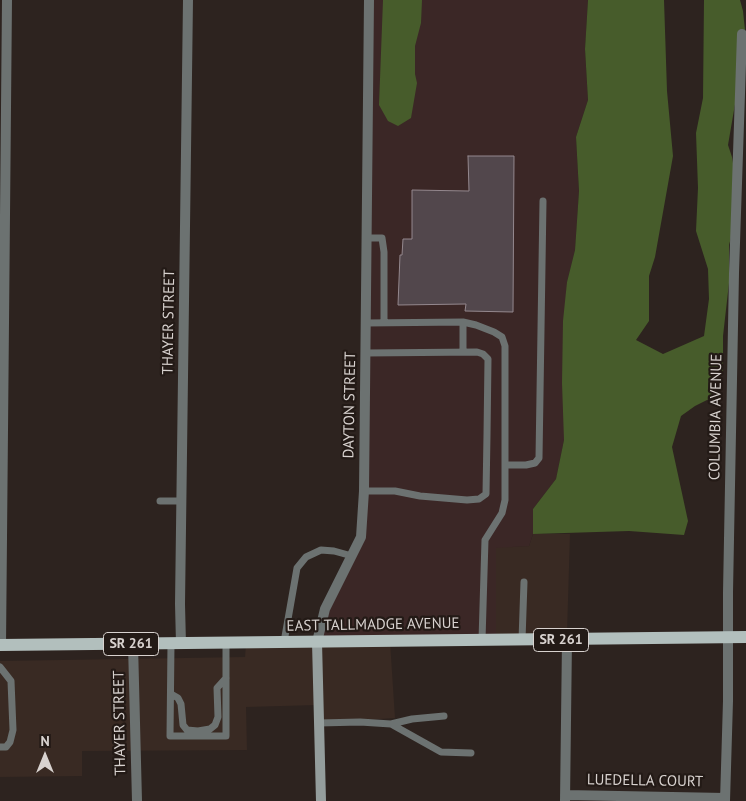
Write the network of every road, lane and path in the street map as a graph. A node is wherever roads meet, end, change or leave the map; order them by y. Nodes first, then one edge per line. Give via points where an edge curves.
1 (7, 0) edge
2 (188, 0) edge
3 (369, 0) edge
4 (3, 33) edge
5 (742, 34) dead end
6 (3, 100) edge
7 (2, 186) edge
8 (543, 201) dead end
9 (367, 238) junction
10 (463, 322) junction
11 (366, 323) junction
12 (384, 323) junction
13 (463, 352) junction
14 (366, 353) junction
15 (506, 464) junction
16 (364, 491) junction
17 (160, 501) dead end
18 (182, 501) junction
19 (352, 556) junction
20 (1, 577) edge
21 (524, 582) dead end
22 (746, 637) edge
23 (728, 638) junction
24 (482, 640) junction
25 (522, 640) junction
26 (567, 640) junction
27 (284, 642) junction
28 (317, 642) junction
29 (226, 643) junction
30 (133, 644) junction
31 (176, 644) junction
32 (0, 645) edge
33 (0, 667) edge
34 (226, 678) junction
35 (171, 694) junction
36 (444, 716) dead end
37 (319, 723) junction
38 (391, 724) junction
39 (0, 747) edge
40 (471, 753) dead end
41 (565, 798) edge
42 (725, 799) edge
43 (138, 801) edge
44 (321, 801) edge

1 - 4 street
2 - 18 street, THAYER STREET
3 - 9 street, DAYTON STREET
4 - 6 street
5 - 23 street, COLUMBIA AVENUE
6 - 7 street
7 - 20 street
8 - 15 lane via 539,458 526,465
9 - 11 street, DAYTON STREET
9 - 12 lane via 382,238
10 - 12 lane
10 - 13 lane
10 - 15 lane via 494,332 502,337 506,346
11 - 12 lane
11 - 14 street, DAYTON STREET
13 - 14 lane
13 - 16 lane via 477,352 488,359 486,494 479,499 467,500 394,491
14 - 16 street, DAYTON STREET
15 - 24 lane via 504,507 484,540
16 - 19 street, DAYTON STREET via 361,537
17 - 18 lane
18 - 31 street, THAYER STREET
19 - 27 lane via 321,550 306,557 297,568
19 - 28 street, DAYTON STREET via 325,609
20 - 32 street
21 - 25 lane
22 - 23 main road, EAST TALLMADGE AVENUE / SR 261
23 - 26 main road, EAST TALLMADGE AVENUE / SR 261
23 - 42 street, COLUMBIA AVENUE
24 - 25 main road, EAST TALLMADGE AVENUE / SR 261
24 - 28 main road, EAST TALLMADGE AVENUE / SR 261
25 - 26 main road, EAST TALLMADGE AVENUE / SR 261
26 - 41 street
27 - 28 main road, EAST TALLMADGE AVENUE / SR 261
27 - 29 main road, EAST TALLMADGE AVENUE / SR 261
28 - 37 street, DAYTON STREET
29 - 31 main road, EAST TALLMADGE AVENUE / SR 261
29 - 34 lane
30 - 31 main road, EAST TALLMADGE AVENUE / SR 261
30 - 32 main road, EAST TALLMADGE AVENUE / SR 261
30 - 43 street, THAYER STREET
31 - 35 lane
33 - 39 lane via 11,681 13,730 10,742 6,747
34 - 35 lane via 217,688 218,717 210,729 188,730 183,725 181,704
34 - 35 lane via 226,736 170,736
36 - 38 lane
37 - 38 lane
37 - 44 street, DAYTON STREET
38 - 40 lane via 441,752
41 - 42 street, LUEDELLA COURT

